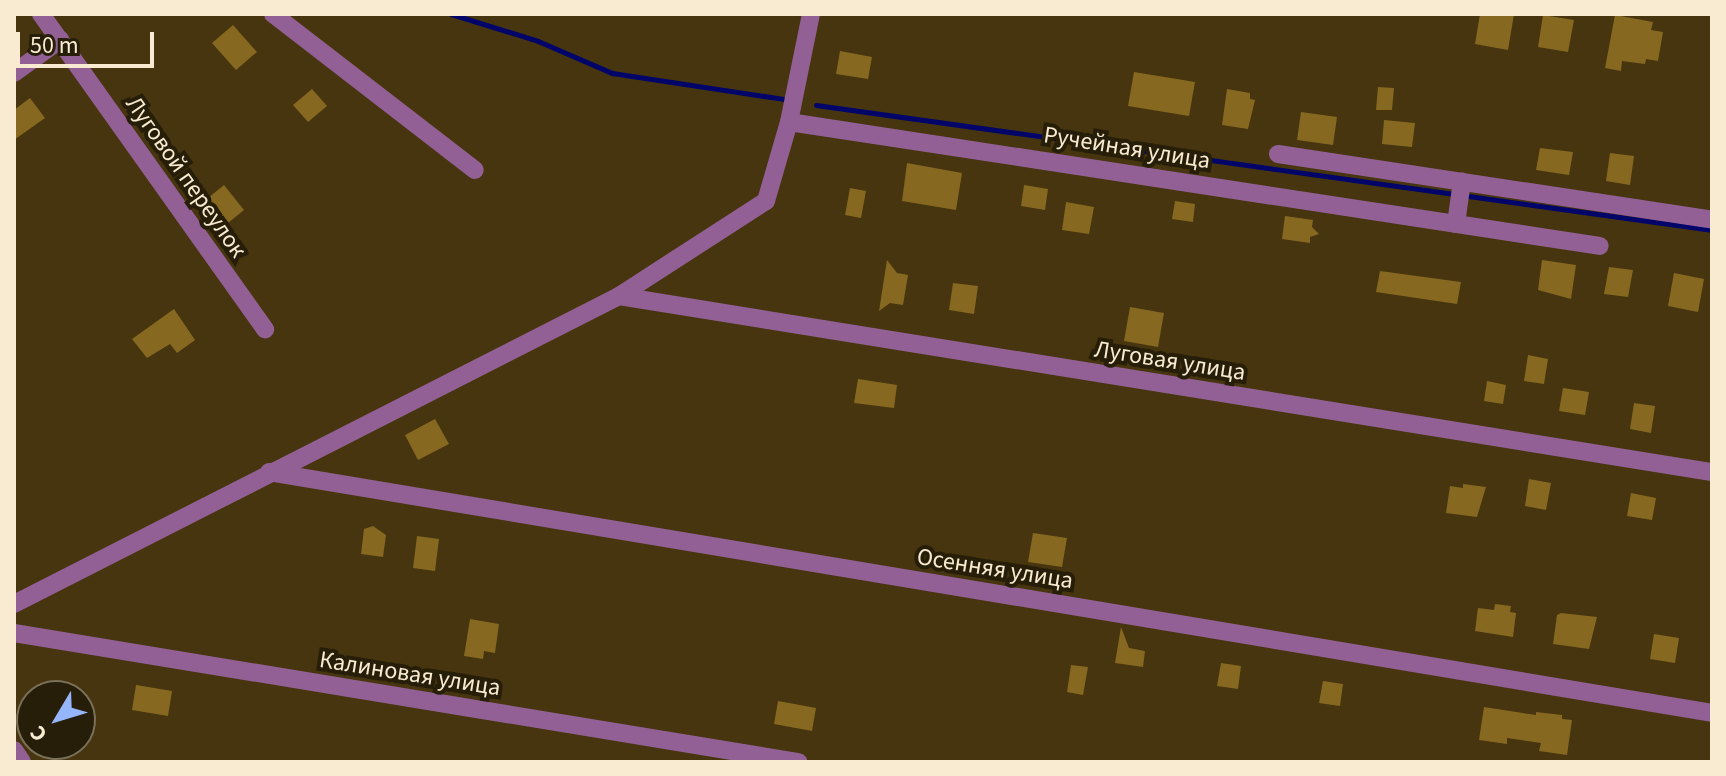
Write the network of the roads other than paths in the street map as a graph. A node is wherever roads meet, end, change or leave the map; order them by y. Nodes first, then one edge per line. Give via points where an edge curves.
1 (41, 14) edge
2 (273, 14) edge
3 (811, 14) edge
4 (60, 40) junction
5 (14, 73) edge
6 (789, 122) junction
7 (1278, 154) dead end
8 (475, 170) dead end
9 (1462, 181) junction
10 (1712, 220) edge
11 (1456, 224) junction
12 (1600, 246) dead end
13 (619, 296) junction
14 (265, 329) dead end
15 (269, 472) junction
16 (1712, 472) edge
17 (14, 604) edge
18 (14, 633) edge
19 (1712, 713) edge
20 (14, 750) edge
21 (22, 762) edge
22 (798, 762) edge

1 - 4 street, Луговой переулок
2 - 8 street
3 - 6 street
4 - 5 street
4 - 14 street, Луговой переулок
6 - 11 street, Ручейная улица
6 - 13 street via 766,201
7 - 9 street
9 - 10 street
9 - 11 street
11 - 12 street, Ручейная улица
13 - 15 street
13 - 16 street, Луговая улица
15 - 17 street
15 - 19 street, Осенняя улица
18 - 22 street, Калиновая улица
20 - 21 street

